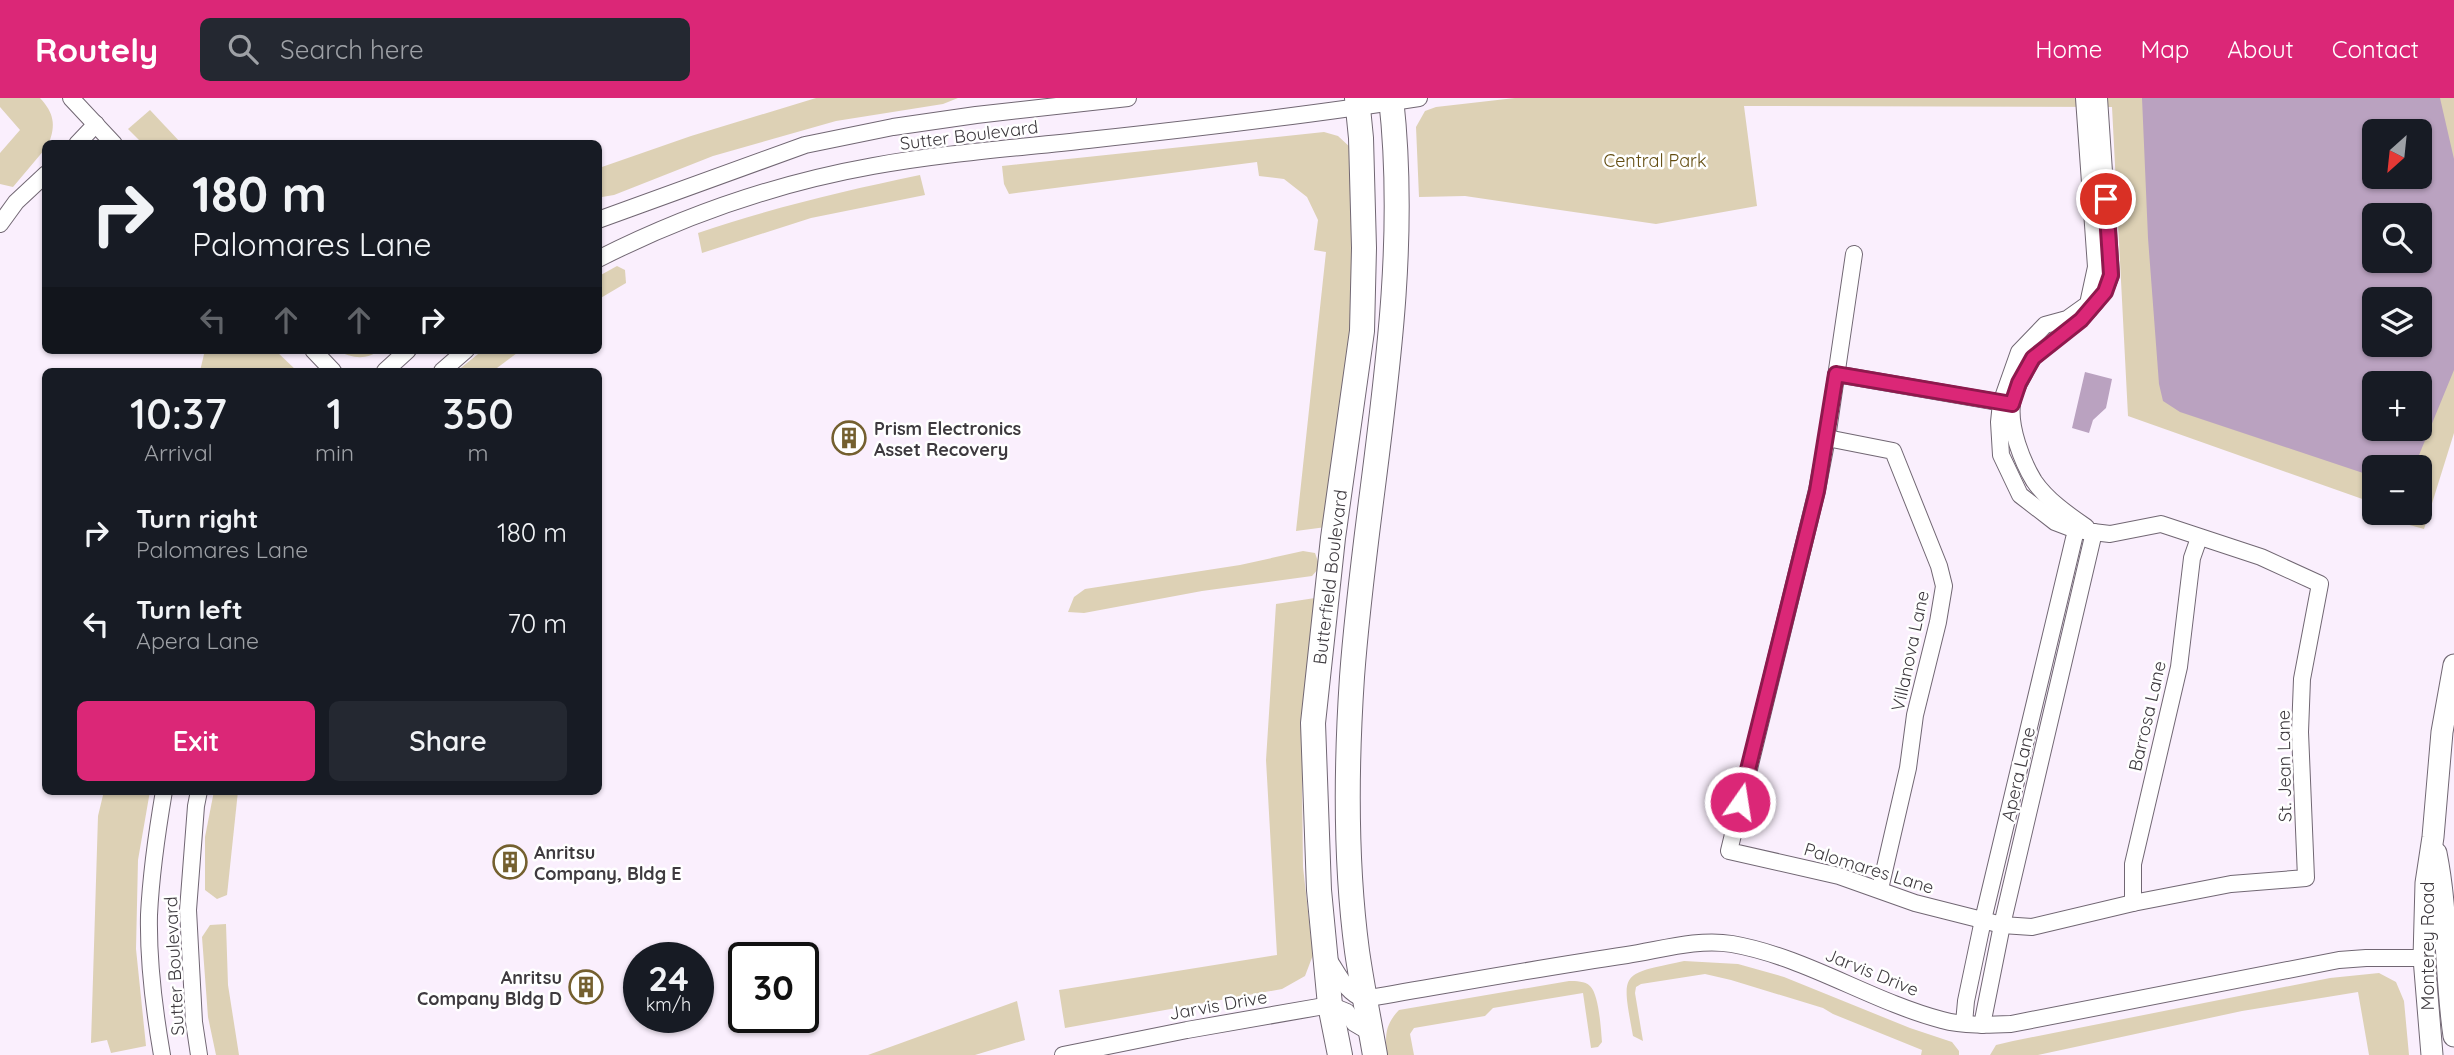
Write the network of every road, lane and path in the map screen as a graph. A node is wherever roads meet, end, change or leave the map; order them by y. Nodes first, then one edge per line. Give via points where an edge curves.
1 (71, 98) edge
2 (1128, 98) edge
3 (1419, 98) edge
4 (2084, 98) edge
5 (2099, 98) edge
6 (1391, 100) edge
7 (1357, 102) edge
8 (96, 124) junction
9 (81, 140) edge
10 (110, 140) edge
11 (42, 178) edge
12 (602, 219) edge
13 (0, 224) edge
14 (1854, 254) dead end
15 (602, 257) edge
16 (317, 354) edge
17 (404, 354) edge
18 (461, 354) edge
19 (330, 368) edge
20 (388, 368) edge
21 (445, 368) edge
22 (1836, 374) junction
23 (2006, 403) junction
24 (1827, 438) junction
25 (2076, 530) junction
26 (2094, 532) junction
27 (2199, 538) junction
28 (2454, 665) edge
29 (163, 795) edge
30 (198, 795) edge
31 (2433, 837) junction
32 (1880, 889) junction
33 (2133, 903) junction
34 (1983, 920) junction
35 (2002, 925) junction
36 (1326, 957) junction
37 (2424, 958) junction
38 (1364, 999) junction
39 (1330, 1005) junction
40 (1964, 1023) junction
41 (1982, 1025) junction
42 (2454, 1036) edge
43 (1373, 1044) edge
44 (162, 1055) edge
45 (199, 1055) edge
46 (1063, 1055) edge
47 (1340, 1055) edge
48 (2432, 1055) edge

1 - 8 street
2 - 12 street, Sutter Boulevard via 893,127 805,145
3 - 6 street, Sutter Boulevard
4 - 23 street via 2096,267 2088,304 2067,319 2045,326 2019,352
5 - 23 street via 2111,275 2105,292 2081,320 2033,358
6 - 7 street, Sutter Boulevard
6 - 38 main road, Butterfield Boulevard via 1398,206 1390,349 1349,746 1349,847
7 - 15 street, Sutter Boulevard via 1173,131 871,166 773,190 691,217
7 - 36 main road, Butterfield Boulevard via 1364,248 1362,331 1313,723 1316,841
8 - 9 street
8 - 10 street
11 - 13 street
14 - 22 street, Palomares Lane
16 - 19 street
17 - 20 street
18 - 21 street
22 - 23 street
22 - 24 street, Palomares Lane
23 - 25 street via 1999,422 2001,455 2020,495 2055,522
23 - 26 street via 2035,482 2060,509
24 - 32 street, Villanova Lane via 1893,451 1944,586
24 - 32 street, Palomares Lane via 1795,588 1729,850
25 - 26 street
25 - 34 street, Apera Lane
26 - 27 street, St. Jean Lane via 2110,534 2161,524
26 - 35 street, Apera Lane
27 - 33 street, Barrosa Lane via 2192,558 2179,667 2133,864
27 - 33 street, St. Jean Lane via 2261,557 2320,584 2302,679 2306,878 2231,884
28 - 31 main road, Monterey Road via 2442,732
29 - 44 street, Sutter Boulevard via 149,916 154,1010
30 - 45 street, Sutter Boulevard via 188,910
31 - 37 main road, Monterey Road via 2426,883
31 - 42 main road, Monterey Road via 2442,883
32 - 34 street, Palomares Lane
33 - 35 street, St. Jean Lane via 2032,927
34 - 35 street, Palomares Lane
34 - 40 street, Apera Lane
35 - 41 street, Apera Lane
36 - 38 street via 1348,990
36 - 39 main road, Butterfield Boulevard
37 - 41 street, Jarvis Drive via 2339,960 2011,1024
37 - 48 main road, Monterey Road
38 - 40 street, Jarvis Drive via 1718,943 1750,947 1944,1021
38 - 43 main road, Butterfield Boulevard
39 - 43 street via 1347,1012
39 - 46 street, Jarvis Drive
39 - 47 main road, Butterfield Boulevard
40 - 41 street, Jarvis Drive

